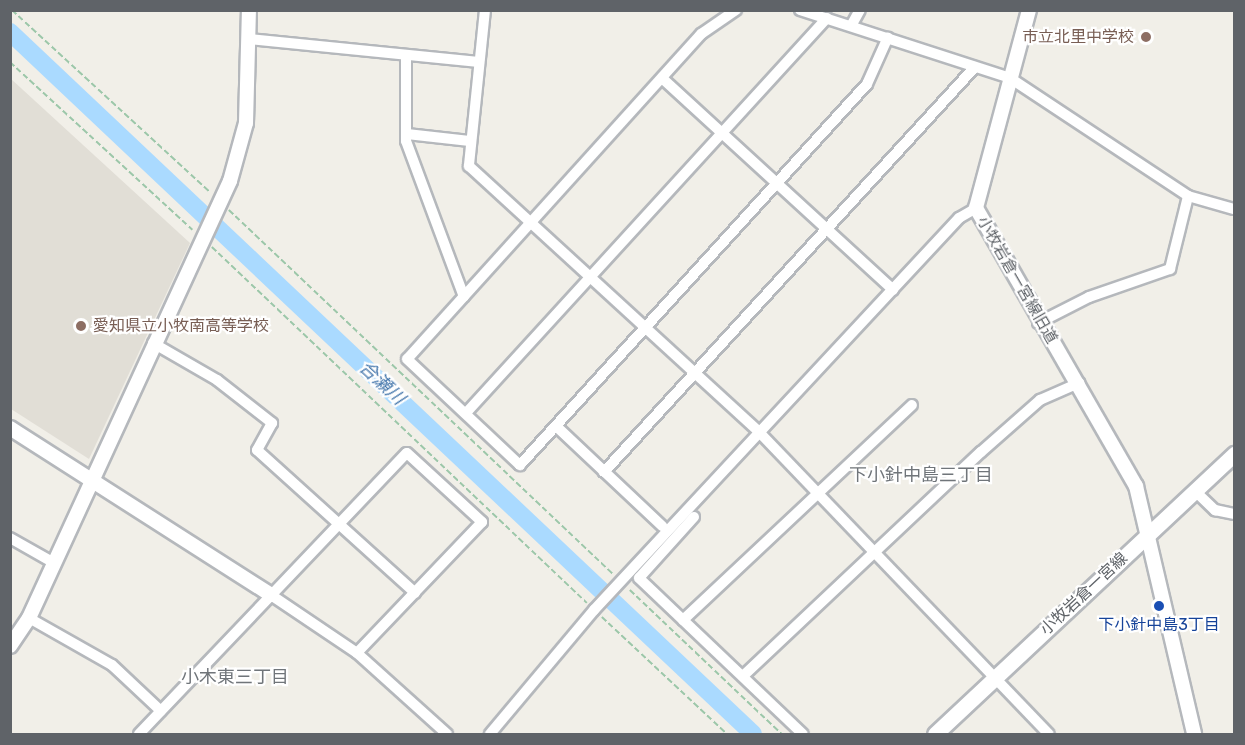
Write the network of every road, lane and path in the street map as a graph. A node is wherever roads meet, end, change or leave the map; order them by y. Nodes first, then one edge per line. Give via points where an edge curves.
1 (12, 10) edge
2 (249, 10) edge
3 (485, 10) edge
4 (736, 10) edge
5 (800, 10) edge
6 (860, 10) edge
7 (1029, 10) edge
8 (827, 18) junction
9 (851, 26) junction
10 (888, 37) junction
11 (249, 39) junction
12 (406, 55) junction
13 (10, 62) edge
14 (479, 62) junction
15 (975, 67) junction
16 (1010, 78) junction
17 (663, 79) junction
18 (407, 134) junction
19 (719, 134) junction
20 (470, 141) junction
21 (776, 184) junction
22 (1188, 196) junction
23 (221, 202) junction
24 (976, 208) junction
25 (1234, 209) edge
26 (532, 224) junction
27 (826, 231) junction
28 (204, 238) junction
29 (592, 278) junction
30 (893, 290) junction
31 (464, 297) junction
32 (1038, 323) junction
33 (646, 327) junction
34 (153, 343) junction
35 (695, 373) junction
36 (1079, 383) junction
37 (912, 405) dead end
38 (466, 413) junction
39 (556, 426) junction
40 (10, 428) edge
41 (760, 433) junction
42 (1234, 454) edge
43 (604, 472) junction
44 (94, 479) junction
45 (1195, 491) junction
46 (818, 492) junction
47 (695, 507) junction
48 (1234, 514) edge
49 (338, 523) junction
50 (662, 526) dead end
51 (1148, 534) junction
52 (10, 538) edge
53 (875, 552) junction
54 (54, 564) junction
55 (619, 583) junction
56 (415, 593) junction
57 (271, 595) junction
58 (594, 610) junction
59 (29, 618) junction
60 (683, 620) junction
61 (10, 646) edge
62 (357, 653) junction
63 (743, 676) junction
64 (994, 678) junction
65 (161, 711) junction
66 (139, 735) edge
67 (447, 735) edge
68 (489, 735) edge
69 (727, 735) edge
70 (782, 735) edge
71 (803, 735) edge
72 (935, 735) edge
73 (1049, 735) edge
74 (1194, 735) edge

1 - 23 path
2 - 11 street
3 - 14 street
4 - 17 street via 701,34
5 - 8 street
6 - 9 street
7 - 16 street, 小牧岩倉一宮線旧道
8 - 9 street
8 - 19 street
9 - 10 street
10 - 15 street
10 - 21 street via 867,84
11 - 12 street
11 - 23 street via 246,123
12 - 14 street
12 - 18 street
13 - 28 path
14 - 20 street
15 - 16 street
15 - 27 street
16 - 22 street
16 - 24 street, 小牧岩倉一宮線旧道
17 - 19 street
17 - 26 street
18 - 20 street
18 - 31 street
19 - 21 street
19 - 29 street
20 - 26 street via 469,166
21 - 27 street
21 - 33 street
22 - 25 street
22 - 32 street via 1170,269 1089,297
23 - 28 street
23 - 55 path
24 - 30 street via 959,218
24 - 32 street, 小牧岩倉一宮線旧道
26 - 29 street
26 - 31 street
27 - 30 street
27 - 35 street
28 - 34 street
28 - 58 path
29 - 33 street
29 - 38 street
30 - 41 street
31 - 38 street via 407,359
32 - 36 street, 小牧岩倉一宮線旧道
33 - 35 street
33 - 39 street
34 - 44 street
34 - 49 street via 217,380 272,423 257,450
35 - 41 street
35 - 43 street
36 - 51 street, 小牧岩倉一宮線旧道 via 1136,486
36 - 53 street via 1040,400
37 - 46 street
38 - 39 street via 520,465
39 - 43 street
40 - 44 street
41 - 46 street
41 - 47 street
42 - 45 main road, 小牧岩倉一宮線
43 - 50 street
44 - 54 street
44 - 57 street
45 - 48 street via 1215,510
45 - 51 main road, 小牧岩倉一宮線
46 - 53 street
46 - 60 street
47 - 55 street
47 - 60 street via 696,514 639,579
49 - 56 street
49 - 56 street via 407,453 482,522
49 - 57 street
51 - 64 main road, 小牧岩倉一宮線
51 - 74 street, 小牧岩倉一宮線旧道
52 - 54 street
53 - 63 street
53 - 64 street
54 - 59 street
55 - 58 street
55 - 70 path
56 - 62 street
57 - 62 street
57 - 65 street
58 - 68 street
58 - 69 path
59 - 61 street
59 - 65 street via 112,665
60 - 63 street
62 - 67 street
63 - 71 street
64 - 72 main road, 小牧岩倉一宮線
64 - 73 street
65 - 66 street

